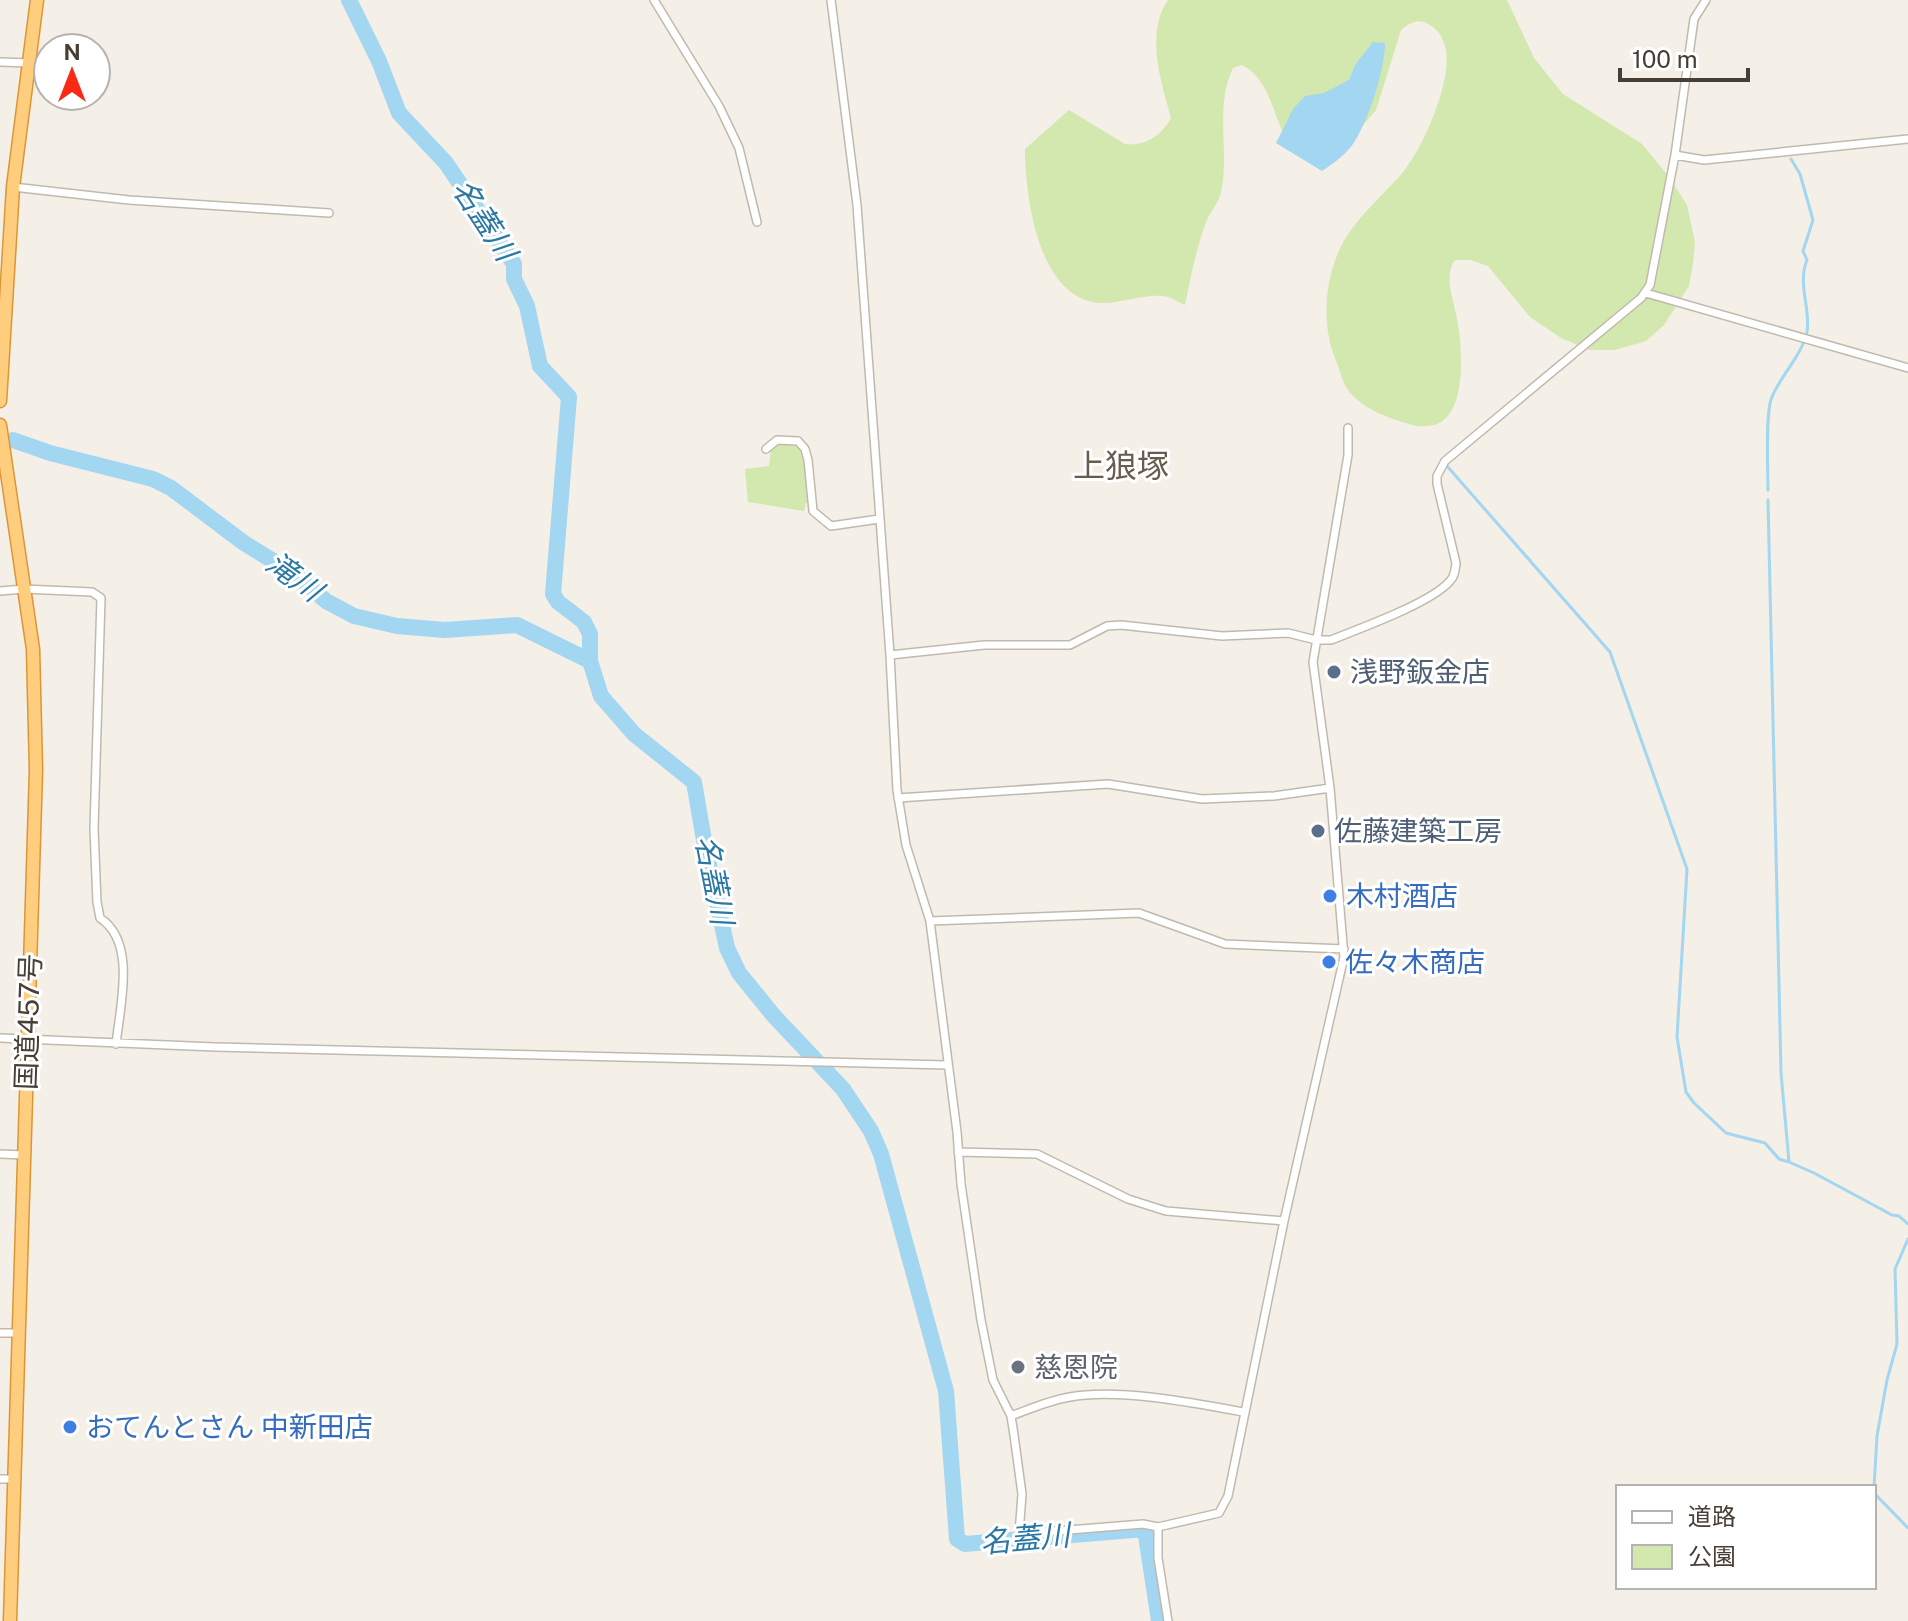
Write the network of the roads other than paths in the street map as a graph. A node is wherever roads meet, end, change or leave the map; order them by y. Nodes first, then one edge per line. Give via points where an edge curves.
1 (37, 0) edge
2 (654, 0) edge
3 (831, 0) edge
4 (1706, 0) edge
5 (0, 62) edge
6 (30, 63) junction
7 (1908, 139) edge
8 (1675, 155) junction
9 (13, 187) junction
10 (329, 213) dead end
11 (757, 222) dead end
12 (3, 280) edge
13 (1646, 293) junction
14 (1908, 368) edge
15 (0, 401) edge
16 (0, 425) edge
17 (1348, 428) dead end
18 (766, 449) dead end
19 (879, 519) junction
20 (24, 589) junction
21 (0, 591) edge
22 (1316, 640) junction
23 (890, 655) junction
24 (1330, 788) junction
25 (898, 798) junction
26 (930, 921) junction
27 (1344, 949) junction
28 (0, 1038) edge
29 (28, 1038) junction
30 (116, 1044) junction
31 (947, 1065) junction
32 (958, 1152) junction
33 (0, 1154) edge
34 (24, 1155) junction
35 (1284, 1221) junction
36 (0, 1333) edge
37 (19, 1333) junction
38 (1243, 1412) junction
39 (1011, 1416) junction
40 (0, 1479) edge
41 (15, 1479) junction
42 (1158, 1527) junction
43 (10, 1621) edge
44 (1168, 1621) edge

1 - 6 highway
2 - 11 street via 739,148
3 - 19 street via 857,205
4 - 8 street via 1694,19
5 - 6 street
6 - 9 highway
7 - 8 street via 1704,160
8 - 13 street
9 - 10 street
9 - 12 highway
12 - 15 highway
13 - 14 street
13 - 22 street via 1445,461 1437,484 1456,563 1451,580 1367,626
16 - 20 highway, 国道457号
17 - 22 street via 1348,455
18 - 19 street via 777,440 798,441 805,449 813,511 831,526
19 - 23 street
20 - 21 street
20 - 29 highway, 国道457号 via 33,649 36,770
20 - 30 street via 92,592 101,598 94,829 100,918 113,926 122,947
22 - 23 street via 1288,633 1222,636 1121,625 1107,626 1070,645 984,645
22 - 24 street via 1315,688
23 - 25 street
24 - 25 street via 1187,799 1108,784
24 - 27 street
25 - 26 street via 906,845
26 - 27 street via 1139,913 1225,944
26 - 31 street
27 - 35 street
28 - 29 street
29 - 30 street
29 - 34 highway, 国道457号
30 - 31 street
31 - 32 street
32 - 35 street via 1037,1154 1128,1199 1166,1211
32 - 39 street via 993,1380
33 - 34 street
34 - 37 highway, 国道457号
35 - 38 street
36 - 37 street
37 - 41 highway, 国道457号
38 - 39 street via 1107,1393 1069,1397
38 - 42 street via 1228,1496 1219,1513
39 - 42 street via 1022,1494 1019,1534
40 - 41 street
41 - 43 highway, 国道457号
42 - 44 street

